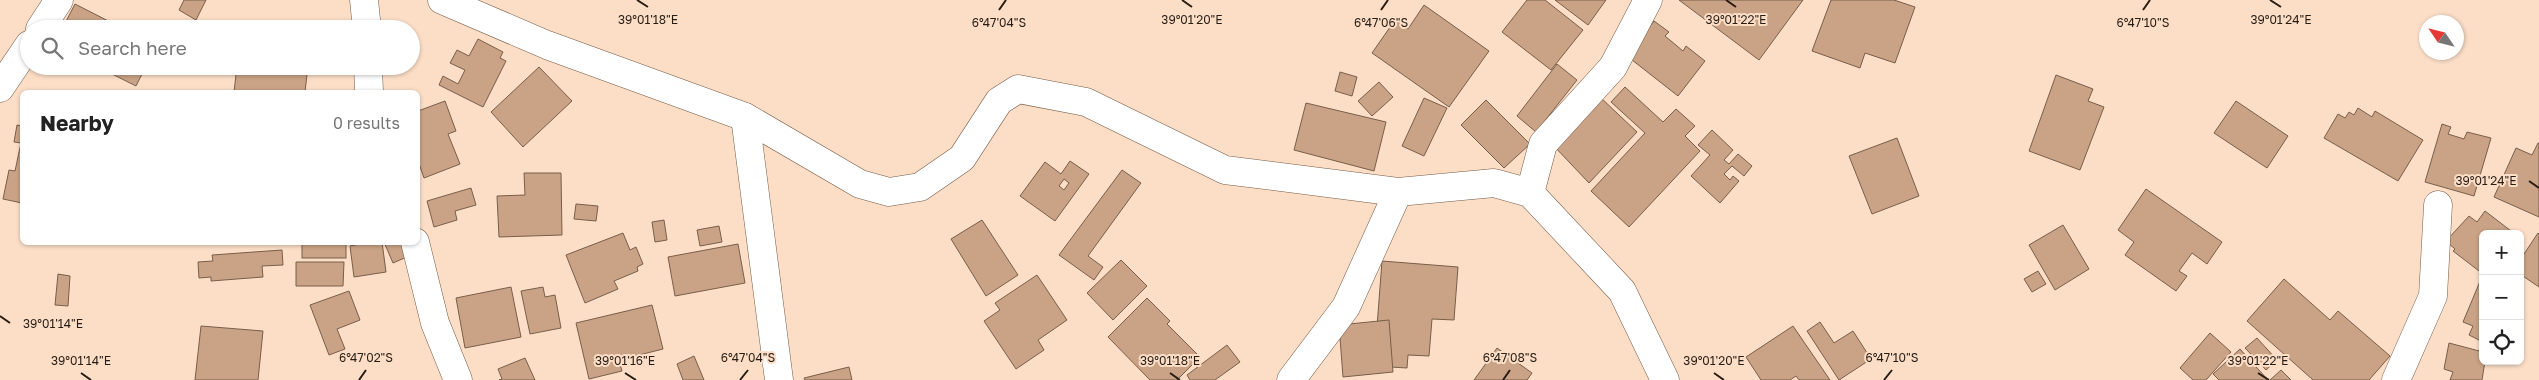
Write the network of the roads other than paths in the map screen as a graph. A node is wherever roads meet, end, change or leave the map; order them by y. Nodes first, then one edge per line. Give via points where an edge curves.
1 (60, 0) edge
2 (364, 0) edge
3 (442, 0) edge
4 (1648, 0) edge
5 (46, 20) edge
6 (366, 20) edge
7 (20, 59) edge
8 (368, 75) edge
9 (0, 88) edge
10 (369, 90) edge
11 (745, 117) junction
12 (1398, 192) junction
13 (1530, 193) junction
14 (2438, 205) dead end
15 (417, 245) edge
16 (458, 380) edge
17 (779, 380) edge
18 (1291, 380) edge
19 (1665, 380) edge
20 (2396, 380) edge

1 - 5 street
2 - 6 street
3 - 11 street via 547,46
4 - 13 street via 1612,67 1542,144
7 - 9 street
8 - 10 street
11 - 12 street via 860,184 889,192 920,187 962,158 999,101 1018,89 1086,102 1225,170
11 - 17 street
12 - 13 street via 1494,182
12 - 18 street via 1346,307
13 - 19 street via 1622,291
14 - 20 street via 2433,296
15 - 16 street via 435,323

